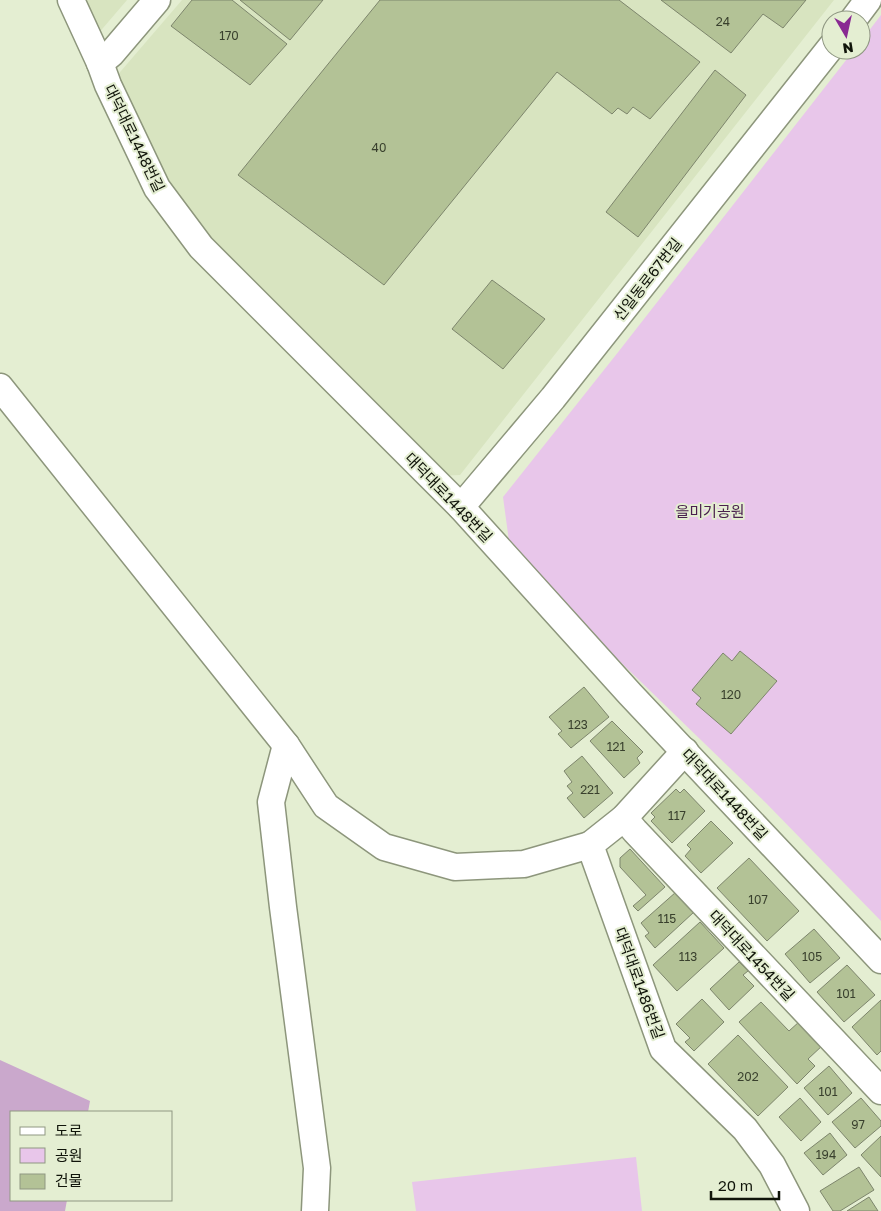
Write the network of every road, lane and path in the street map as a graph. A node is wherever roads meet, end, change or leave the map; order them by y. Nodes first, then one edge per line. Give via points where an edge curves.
1 (71, 0) edge
2 (157, 0) edge
3 (821, 60) edge
4 (100, 63) junction
5 (0, 387) edge
6 (461, 507) junction
7 (286, 745) junction
8 (685, 751) junction
9 (624, 818) junction
10 (590, 845) junction
11 (881, 960) edge
12 (881, 1091) edge
13 (315, 1211) edge
14 (796, 1211) edge

1 - 4 street, 대덕대로1448번길
2 - 4 street
3 - 6 street, 신일동로67번길 via 559,390
4 - 6 street, 대덕대로1448번길 via 157,188 201,247
5 - 7 street
6 - 8 street, 대덕대로1448번길
7 - 10 street via 326,806 384,847 454,867 524,864
7 - 13 street via 271,802 317,1168
8 - 9 street
8 - 11 street, 대덕대로1448번길
9 - 10 street
9 - 12 street, 대덕대로1454번길
10 - 14 street, 대덕대로1486번길 via 663,1049 745,1129 772,1165

